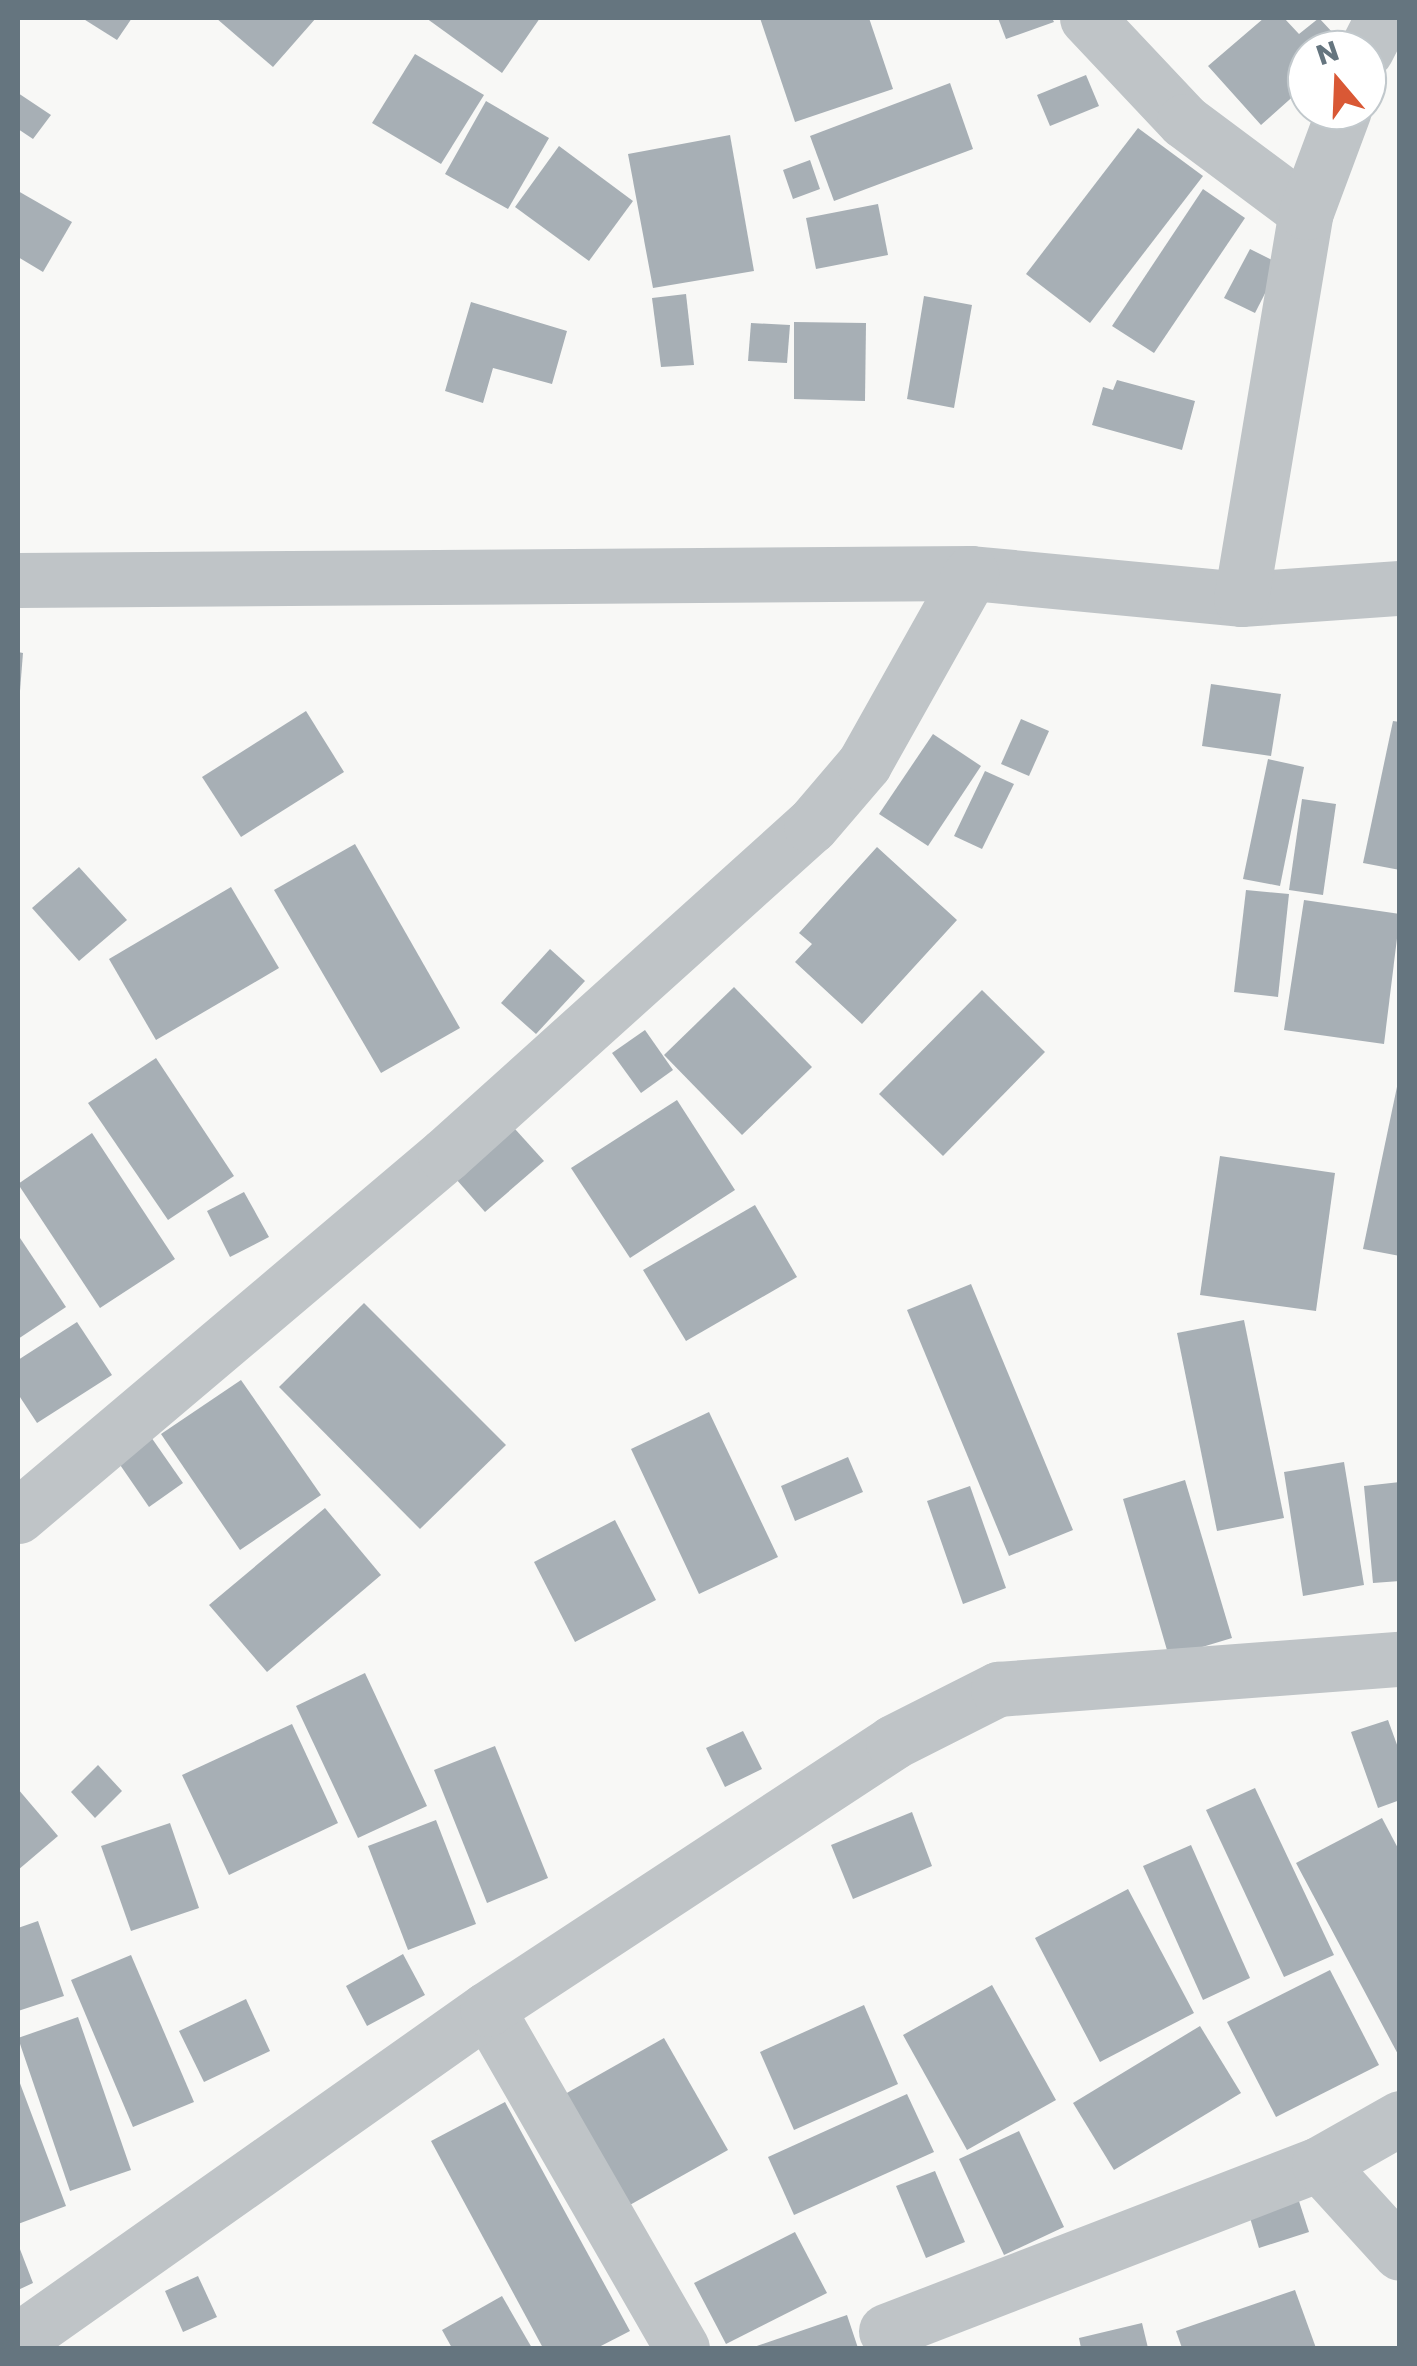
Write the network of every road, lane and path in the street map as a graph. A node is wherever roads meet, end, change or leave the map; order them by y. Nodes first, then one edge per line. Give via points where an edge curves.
1 (1087, 18) edge
2 (1337, 130) edge
3 (1306, 212) junction
4 (971, 573) junction
5 (18, 580) edge
6 (1400, 588) edge
7 (1240, 599) junction
8 (18, 1516) edge
9 (1400, 1659) edge
10 (487, 2010) junction
11 (1400, 2118) edge
12 (1319, 2164) junction
13 (1400, 2253) edge
14 (886, 2331) dead end
15 (18, 2340) edge
16 (682, 2348) edge

1 - 3 street via 1184,121
2 - 3 street
3 - 7 street
4 - 5 street
4 - 7 street
4 - 8 street via 864,764 811,826 444,1155
6 - 7 street
9 - 10 street via 998,1689 893,1742
10 - 15 street
10 - 16 street
11 - 12 street
12 - 13 street
12 - 14 street

